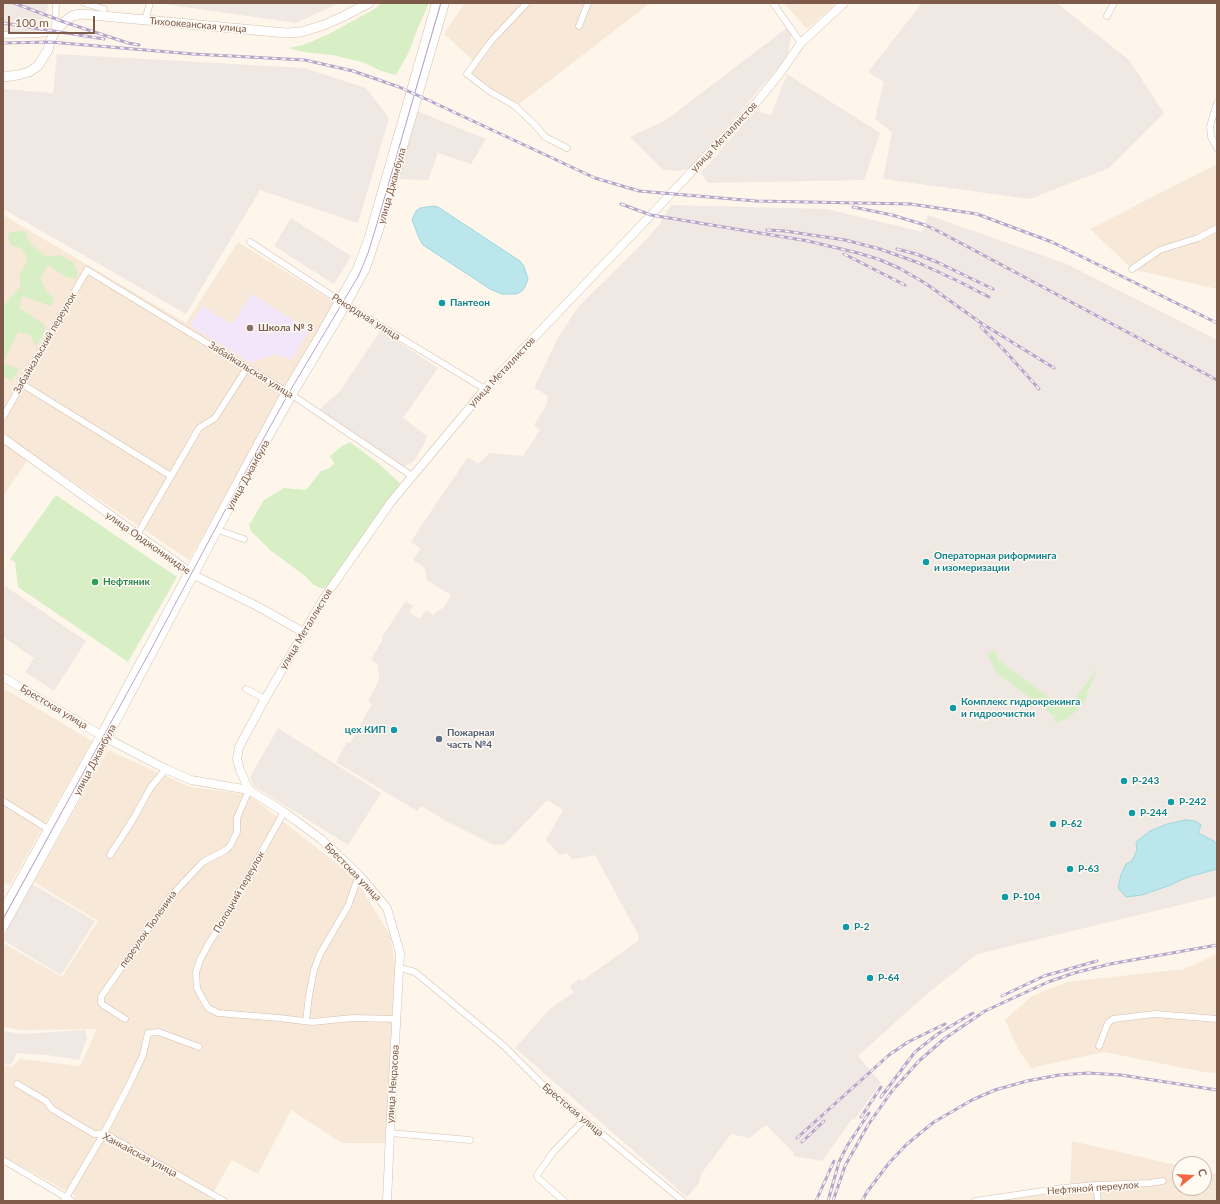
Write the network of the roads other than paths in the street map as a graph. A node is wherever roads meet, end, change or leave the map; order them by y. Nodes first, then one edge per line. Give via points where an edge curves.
1 (56, 3) edge
2 (84, 3) edge
3 (150, 3) edge
4 (369, 3) edge
5 (436, 3) edge
6 (445, 3) edge
7 (528, 3) edge
8 (588, 3) edge
9 (773, 3) edge
10 (844, 3) edge
11 (1114, 3) edge
12 (104, 9) dead end
13 (1107, 16) dead end
14 (145, 20) junction
15 (579, 26) dead end
16 (56, 32) junction
17 (3, 35) edge
18 (801, 43) junction
19 (3, 77) edge
20 (1217, 103) edge
21 (567, 148) dead end
22 (1217, 148) edge
23 (1217, 228) edge
24 (250, 242) dead end
25 (1132, 269) dead end
26 (87, 270) joint
27 (343, 303) junction
28 (247, 368) junction
29 (22, 384) junction
30 (485, 389) junction
31 (289, 393) junction
32 (3, 417) edge
33 (3, 438) edge
34 (171, 476) junction
35 (412, 476) junction
36 (218, 530) junction
37 (137, 535) junction
38 (244, 539) dead end
39 (192, 574) junction
40 (303, 632) junction
41 (3, 677) edge
42 (246, 689) dead end
43 (265, 699) junction
44 (103, 737) junction
45 (166, 769) junction
46 (249, 790) junction
47 (3, 801) edge
48 (284, 812) junction
49 (48, 828) junction
50 (110, 855) dead end
51 (359, 875) junction
52 (3, 910) edge
53 (3, 928) edge
54 (400, 968) junction
55 (125, 1019) dead end
56 (397, 1019) junction
57 (1217, 1020) edge
58 (306, 1021) junction
59 (1099, 1046) dead end
60 (199, 1047) dead end
61 (17, 1084) dead end
62 (586, 1119) junction
63 (104, 1133) junction
64 (390, 1133) junction
65 (470, 1140) dead end
66 (3, 1160) edge
67 (1163, 1181) dead end
68 (1096, 1185) junction
69 (68, 1200) edge
70 (224, 1201) edge
71 (387, 1201) edge
72 (564, 1201) edge
73 (683, 1201) edge
74 (975, 1201) edge
75 (1098, 1201) edge

1 - 16 street
2 - 12 street
3 - 14 street
4 - 14 main road, Тихоокеанская улица via 324,25 301,32 286,33
5 - 27 street, улица Джамбула via 368,240
6 - 27 street, улица Джамбула via 371,256 361,280
7 - 21 street via 492,40 466,74 515,106 545,137
8 - 15 street
9 - 18 street
10 - 18 street, улица Металлистов
11 - 13 street
14 - 16 main road, Тихоокеанская улица via 81,14 72,16
16 - 17 street
16 - 19 main road, Тихоокеанская улица via 38,66 28,72
18 - 30 street, улица Металлистов via 755,104
20 - 22 street via 1210,126 1211,137
23 - 25 street via 1198,238 1160,250
24 - 27 street, Рекордная улица
26 - 28 street, Забайкальская улица
26 - 29 street, Забайкальский переулок
27 - 30 street, Рекордная улица
27 - 31 street, улица Джамбула
28 - 31 street, Забайкальская улица
28 - 34 street via 216,418 199,428
29 - 32 street, Забайкальский переулок
29 - 34 street
30 - 35 street, улица Металлистов
31 - 35 street, Забайкальская улица
31 - 36 street, улица Джамбула
31 - 39 street, улица Джамбула
33 - 37 street, улица Орджоникидзе
34 - 37 street
35 - 40 street, улица Металлистов via 342,570
36 - 38 street
36 - 39 street, улица Джамбула
37 - 39 street, улица Орджоникидзе
39 - 40 street, улица Орджоникидзе
39 - 44 street, улица Джамбула
40 - 43 street, улица Металлистов
41 - 44 street, Брестская улица
42 - 43 street
43 - 46 street, улица Металлистов via 239,747 240,770
44 - 45 street, Брестская улица
44 - 49 street, улица Джамбула
44 - 53 street, улица Джамбула via 80,789
45 - 46 street, Брестская улица via 191,780
45 - 50 street via 148,791
46 - 48 street, Брестская улица
46 - 55 street, переулок Тюленина via 237,818 237,832 230,846 203,862 170,896 101,997 103,1006
47 - 49 street
48 - 51 street, Брестская улица via 321,839
48 - 58 street, Полоцкий переулок via 200,960 196,972 197,988 208,1008 218,1013
49 - 52 street, улица Джамбула
51 - 54 street, Брестская улица via 387,908 400,954
51 - 58 street via 348,906 320,954 314,970
54 - 56 street, улица Некрасова
54 - 62 street, Брестская улица via 415,972 504,1046 545,1087
56 - 58 street
56 - 64 street, улица Некрасова
57 - 59 street via 1154,1014 1113,1019 1108,1023
60 - 63 street via 159,1032 148,1034 144,1055
61 - 63 street, Ханкайская улица via 94,1134
62 - 72 street via 554,1151 536,1175
62 - 73 street, Брестская улица
63 - 69 street
63 - 70 street, Ханкайская улица
64 - 65 street
64 - 71 street, улица Некрасова
66 - 69 street
67 - 68 street, Нефтяной переулок via 1150,1184
68 - 74 street, Нефтяной переулок
68 - 75 street

